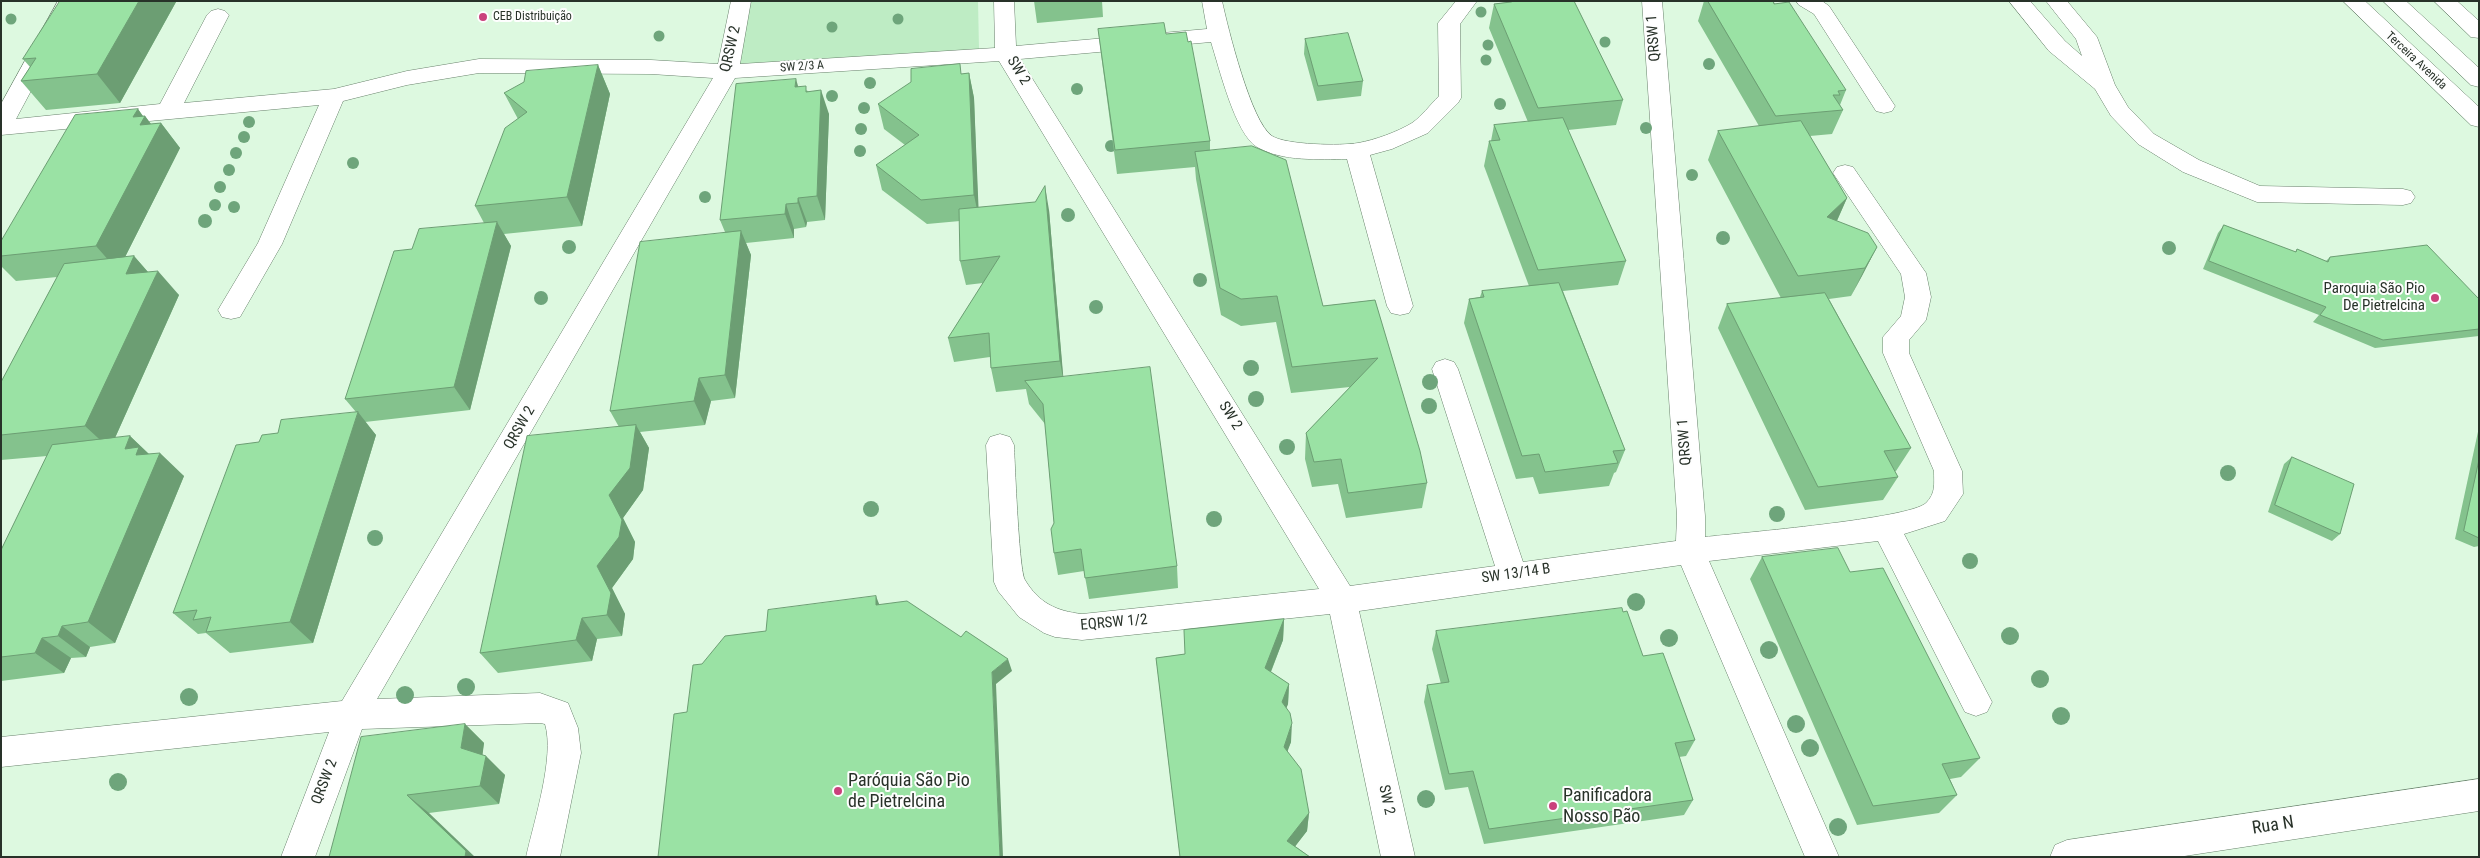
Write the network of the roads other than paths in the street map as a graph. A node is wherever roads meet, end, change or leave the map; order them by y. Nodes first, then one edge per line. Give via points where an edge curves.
1 (69, 1) edge
2 (741, 1) edge
3 (1004, 1) edge
4 (1212, 1) edge
5 (1467, 1) edge
6 (1652, 1) edge
7 (1806, 1) edge
8 (2018, 1) edge
9 (2056, 1) edge
10 (2353, 1) edge
11 (2393, 1) edge
12 (2444, 1) edge
13 (218, 15) dead end
14 (2479, 32) edge
15 (1219, 35) junction
16 (1006, 54) junction
17 (728, 72) junction
18 (2479, 80) edge
19 (2104, 85) junction
20 (334, 96) junction
21 (1884, 106) dead end
22 (168, 111) junction
23 (2479, 120) edge
24 (1, 126) edge
25 (1357, 151) junction
26 (1845, 173) dead end
27 (2403, 197) dead end
28 (1400, 306) dead end
29 (231, 310) dead end
30 (1445, 369) dead end
31 (1000, 445) dead end
32 (1886, 528) junction
33 (1690, 551) junction
34 (1513, 574) junction
35 (1342, 600) junction
36 (1976, 702) dead end
37 (351, 716) junction
38 (1, 752) edge
39 (2479, 795) edge
40 (298, 857) edge
41 (543, 857) edge
42 (1398, 857) edge
43 (1822, 857) edge
44 (2067, 857) edge

1 - 24 street
2 - 17 street, QRSW 2
3 - 16 street, SW 2
4 - 15 street
5 - 25 street via 1450,23 1450,98 1420,128 1384,144
6 - 33 street, QRSW 1 via 1691,516
7 - 21 street via 1822,10
8 - 19 street via 2056,46
9 - 19 street via 2086,37
10 - 23 street, Terceira Avenida
11 - 18 street, Terceira Avenida
12 - 14 street
13 - 22 street
15 - 16 street, SW 2/3 A
15 - 25 street via 1249,123 1264,141 1296,151
16 - 17 street, SW 2/3 A
16 - 35 street, SW 2
17 - 20 street, SW 2/3 A via 651,67 464,68
17 - 37 street, QRSW 2
19 - 27 street via 2119,111 2146,139 2191,166 2257,194
20 - 22 street, SW 2/3 A via 298,102
20 - 29 street via 270,244
22 - 24 street, SW 2/3 A
25 - 28 street
26 - 32 street, SW 13/14 B via 1912,273 1918,297 1913,320 1896,337 1896,353 1948,471 1949,494 1935,514
30 - 34 street
31 - 35 street, EQRSW 1/2 via 1009,582 1030,608 1056,624 1082,627
32 - 33 street, SW 13/14 B
32 - 36 street
33 - 34 street, SW 13/14 B
33 - 43 street, QRSW 1
34 - 35 street, SW 13/14 B
35 - 42 street, SW 2
37 - 38 street
37 - 40 street, QRSW 2
37 - 41 street via 540,708 557,713 564,754
39 - 44 street, Rua N

